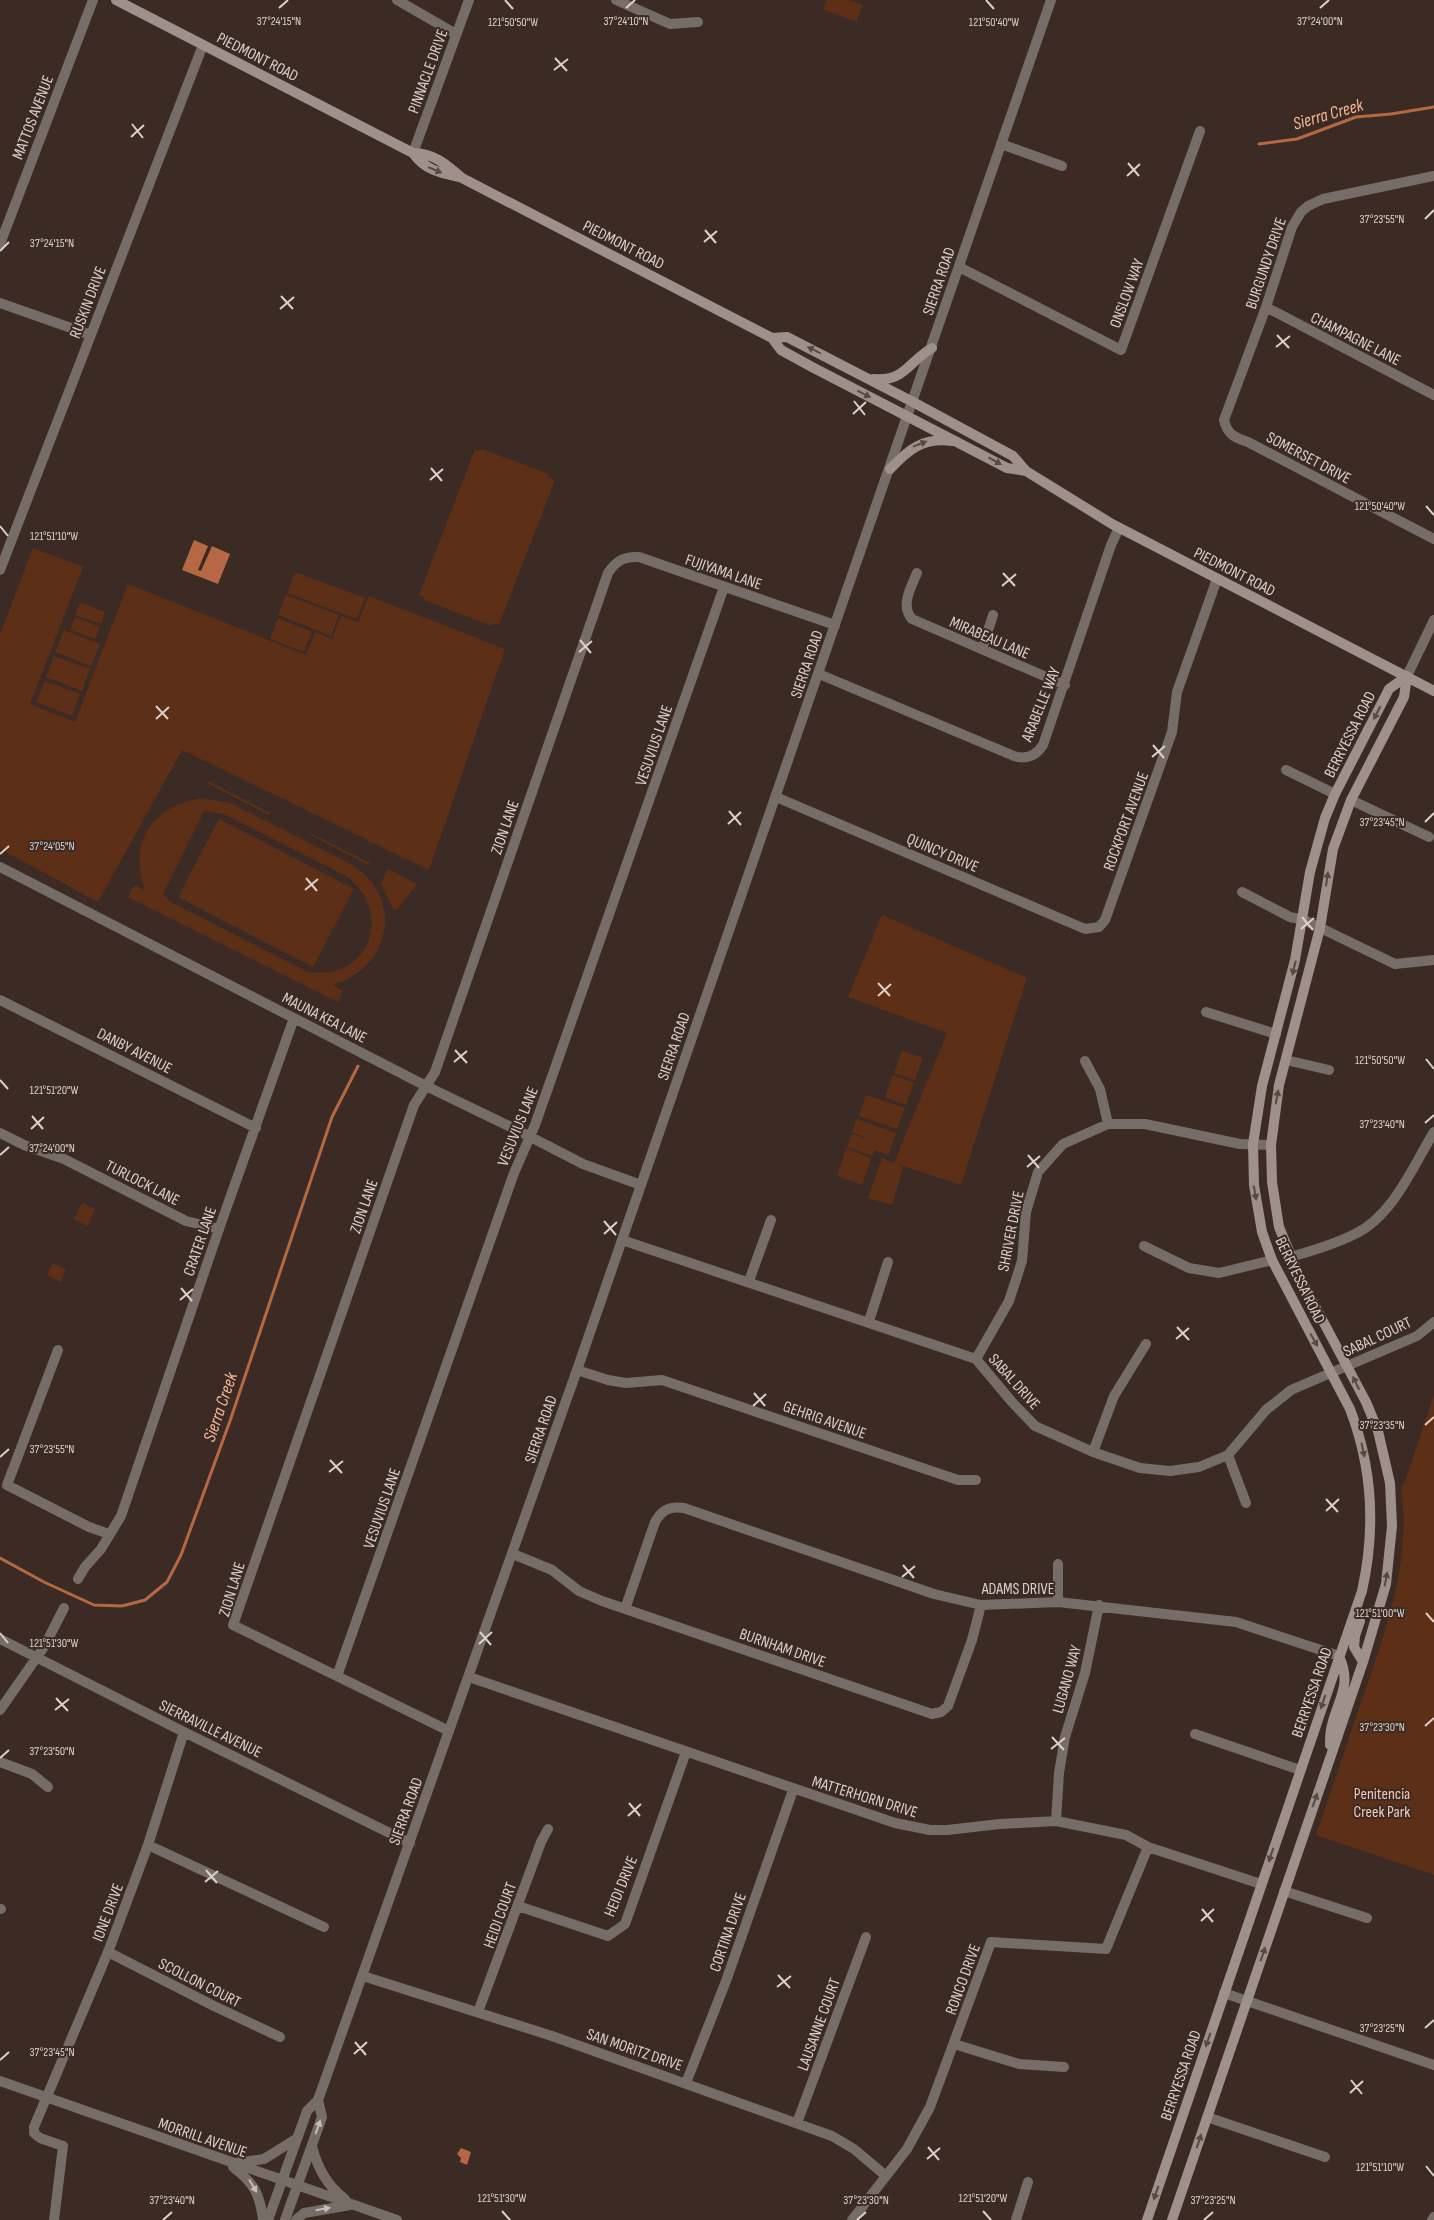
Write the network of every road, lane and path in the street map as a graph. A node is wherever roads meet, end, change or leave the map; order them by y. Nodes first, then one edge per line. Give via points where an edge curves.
1 (93, 0) edge
2 (116, 0) edge
3 (397, 0) edge
4 (469, 0) edge
5 (616, 0) edge
6 (1051, 0) edge
7 (698, 22) dead end
8 (456, 34) junction
9 (203, 45) junction
10 (1200, 131) dead end
11 (1001, 144) junction
12 (414, 153) junction
13 (1062, 166) dead end
14 (1434, 176) edge
15 (0, 244) edge
16 (959, 267) junction
17 (0, 304) edge
18 (1266, 308) junction
19 (91, 336) junction
20 (772, 338) junction
21 (932, 348) junction
22 (870, 379) junction
23 (1434, 395) edge
24 (913, 402) junction
25 (907, 416) junction
26 (1225, 428) joint
27 (960, 443) junction
28 (890, 469) junction
29 (1026, 472) junction
30 (1119, 528) junction
31 (1434, 539) edge
32 (0, 570) edge
33 (917, 572) dead end
34 (608, 573) joint
35 (1217, 579) junction
36 (724, 587) junction
37 (994, 615) dead end
38 (1434, 620) edge
39 (835, 625) junction
40 (982, 649) junction
41 (819, 674) junction
42 (1407, 676) junction
43 (1065, 685) junction
44 (1434, 691) edge
45 (1286, 770) dead end
46 (1335, 794) junction
47 (776, 797) junction
48 (1351, 800) junction
49 (1429, 837) dead end
50 (0, 867) edge
51 (1242, 892) dead end
52 (1304, 920) junction
53 (1099, 927) joint
54 (1320, 928) junction
55 (1434, 960) edge
56 (0, 1000) edge
57 (1206, 1012) dead end
58 (294, 1018) junction
59 (1276, 1034) junction
60 (1286, 1060) junction
61 (1085, 1061) dead end
62 (1328, 1070) dead end
63 (426, 1086) junction
64 (1108, 1124) junction
65 (256, 1128) junction
66 (1434, 1132) edge
67 (0, 1133) edge
68 (530, 1137) junction
69 (1253, 1144) junction
70 (1271, 1146) junction
71 (641, 1185) junction
72 (771, 1220) dead end
73 (219, 1229) junction
74 (622, 1240) junction
75 (1144, 1246) dead end
76 (1290, 1257) junction
77 (1272, 1260) junction
78 (888, 1262) dead end
79 (749, 1281) junction
80 (869, 1321) junction
81 (1434, 1322) edge
82 (1146, 1344) dead end
83 (58, 1350) dead end
84 (976, 1359) junction
85 (1348, 1366) junction
86 (577, 1370) junction
87 (1332, 1373) junction
88 (1093, 1452) junction
89 (1228, 1455) junction
90 (976, 1480) dead end
91 (1246, 1503) dead end
92 (109, 1534) junction
93 (513, 1554) junction
94 (1058, 1564) dead end
95 (78, 1578) dead end
96 (1058, 1602) junction
97 (981, 1605) junction
98 (1099, 1605) junction
99 (1356, 1606) junction
100 (64, 1608) dead end
101 (625, 1609) junction
102 (0, 1639) edge
103 (1339, 1656) junction
104 (37, 1657) junction
105 (1363, 1662) junction
106 (337, 1676) junction
107 (469, 1677) junction
108 (0, 1710) edge
109 (449, 1731) junction
110 (184, 1732) junction
111 (1195, 1734) dead end
112 (686, 1752) junction
113 (1328, 1761) junction
114 (0, 1762) edge
115 (1300, 1770) junction
116 (48, 1787) dead end
117 (793, 1790) junction
118 (1056, 1822) junction
119 (548, 1829) dead end
120 (410, 1842) junction
121 (148, 1845) junction
122 (1148, 1848) junction
123 (1261, 1884) junction
124 (1284, 1891) junction
125 (518, 1906) junction
126 (1366, 1918) dead end
127 (324, 1927) dead end
128 (866, 1937) dead end
129 (108, 1952) junction
130 (363, 1976) junction
131 (1224, 1994) junction
132 (1247, 2000) junction
133 (478, 2012) junction
134 (280, 2037) dead end
135 (954, 2044) junction
136 (1434, 2065) edge
137 (1064, 2067) dead end
138 (0, 2081) edge
139 (686, 2083) junction
140 (46, 2097) junction
141 (318, 2100) junction
142 (1207, 2117) junction
143 (797, 2123) junction
144 (296, 2139) junction
145 (312, 2146) junction
146 (1325, 2157) dead end
147 (229, 2162) junction
148 (886, 2176) junction
149 (281, 2180) junction
150 (1028, 2182) dead end
151 (297, 2186) junction
152 (354, 2205) junction
153 (1434, 2216) edge
154 (54, 2220) edge
155 (263, 2220) edge
156 (268, 2220) edge
157 (285, 2220) edge
158 (296, 2220) edge
159 (397, 2220) edge
160 (852, 2220) edge
161 (1016, 2220) edge
162 (1147, 2220) edge
163 (1172, 2220) edge
164 (1432, 2220) edge

1 - 15 street, MATTOS AVENUE
2 - 9 main road, PIEDMONT ROAD
3 - 8 street
4 - 8 street, PINNACLE DRIVE
5 - 7 street via 670,24
6 - 11 street, SIERRA ROAD
8 - 12 street, PINNACLE DRIVE
9 - 12 main road, PIEDMONT ROAD
9 - 19 street, RUSKIN DRIVE
10 - 16 street, ONSLOW WAY via 1121,350
11 - 13 street
11 - 16 street, SIERRA ROAD
12 - 20 main road, PIEDMONT ROAD via 425,153 444,162 462,178
14 - 18 street, BURGUNDY DRIVE via 1324,199 1308,206 1292,227
16 - 21 street, SIERRA ROAD
17 - 19 street
18 - 23 street, CHAMPAGNE LANE
18 - 26 street, BURGUNDY DRIVE via 1226,412
19 - 32 street, RUSKIN DRIVE
22 -> 20 main road, PIEDMONT ROAD via 787,337
20 -> 25 main road, PIEDMONT ROAD via 781,350
21 - 22 main road via 900,375 884,380
21 - 24 street, SIERRA ROAD
22 - 24 main road, PIEDMONT ROAD
24 - 25 street, SIERRA ROAD
24 - 29 main road, PIEDMONT ROAD via 1013,456
25 - 27 main road, PIEDMONT ROAD
25 - 28 street, SIERRA ROAD
26 - 31 street, SOMERSET DRIVE via 1236,438
28 -> 27 main road via 921,443 944,440
27 -> 29 main road, PIEDMONT ROAD via 1007,468
28 - 39 street, SIERRA ROAD
29 - 30 main road, PIEDMONT ROAD
30 - 35 main road, PIEDMONT ROAD
30 - 43 street, ARABELLE WAY
33 - 40 street, MIRABEAU LANE via 906,602 906,612 912,619
34 - 36 street, FUJIYAMA LANE via 620,559 639,557
34 - 63 street, ZION LANE via 435,1072
35 - 42 main road, PIEDMONT ROAD
35 - 53 street, ROCKPORT AVENUE via 1177,692 1172,732 1106,920
36 - 39 street, FUJIYAMA LANE
36 - 68 street, VESUVIUS LANE
37 - 40 street
38 - 42 street
39 - 41 street, SIERRA ROAD
40 - 43 street, MIRABEAU LANE
41 - 43 street, ARABELLE WAY via 1018,758 1033,756 1043,745
41 - 47 street, SIERRA ROAD
42 - 44 main road, PIEDMONT ROAD
42 -> 46 main road, BERRYESSA ROAD via 1389,689
42 - 48 main road, BERRYESSA ROAD via 1404,697
45 - 46 street
46 - 52 main road, BERRYESSA ROAD via 1317,844
47 - 53 street, QUINCY DRIVE via 1085,929
47 - 71 street, SIERRA ROAD
48 - 49 street
54 -> 48 main road, BERRYESSA ROAD via 1332,849
50 - 58 street, MAUNA KEA LANE
51 - 52 street via 1290,917
52 - 54 street
52 -> 59 main road, BERRYESSA ROAD
54 - 55 street via 1395,964
54 - 60 main road, BERRYESSA ROAD
56 - 65 street, DANBY AVENUE
57 - 59 street
58 - 63 street, MAUNA KEA LANE
58 - 65 street, CRATER LANE
59 - 69 main road, BERRYESSA ROAD via 1262,1086
60 - 62 street
70 -> 60 main road, BERRYESSA ROAD via 1273,1117
61 - 64 street via 1100,1089
63 - 68 street, MAUNA KEA LANE
63 - 106 street, ZION LANE via 414,1105 233,1625
64 - 69 street, SHRIVER DRIVE via 1145,1124
64 - 84 street, SHRIVER DRIVE via 1063,1144 1038,1172 1026,1212 1022,1261 1009,1301
65 - 73 street, CRATER LANE
66 - 76 street via 1379,1217 1356,1234
67 - 73 street, TURLOCK LANE via 64,1160 186,1221
68 - 71 street, MAUNA KEA LANE via 582,1164
68 - 106 street, VESUVIUS LANE via 514,1173
69 - 70 street, SHRIVER DRIVE
69 -> 77 main road, BERRYESSA ROAD via 1254,1186 1262,1232
70 - 76 main road, BERRYESSA ROAD via 1275,1205
71 - 74 street, SIERRA ROAD
72 - 79 street
73 - 92 street, CRATER LANE via 121,1516
74 - 79 street, SABAL DRIVE
74 - 86 street, SIERRA ROAD
75 - 77 street via 1189,1268 1219,1273
76 - 85 main road, BERRYESSA ROAD
77 -> 87 main road, BERRYESSA ROAD
78 - 80 street
79 - 80 street, SABAL DRIVE
80 - 84 street, SABAL DRIVE
81 - 85 street, SABAL COURT via 1417,1336
82 - 88 street via 1114,1396
83 - 92 street via 7,1485
84 - 88 street, SABAL DRIVE via 1035,1426
85 - 87 street, SABAL COURT
105 -> 85 main road, BERRYESSA ROAD via 1386,1584 1392,1515 1390,1483 1378,1431
86 - 90 street, GEHRIG AVENUE via 626,1383 662,1380 958,1480
86 - 93 street, SIERRA ROAD
87 - 89 street, SABAL DRIVE via 1291,1390 1266,1410
87 -> 99 main road, BERRYESSA ROAD via 1360,1435 1370,1484 1372,1518 1368,1558
88 - 89 street, SABAL DRIVE via 1140,1468 1170,1471 1199,1467
89 - 91 street
92 - 95 street, CRATER LANE
93 - 101 street, BURNHAM DRIVE via 552,1570 579,1591
93 - 107 street, SIERRA ROAD
94 - 96 street
96 - 97 street, ADAMS DRIVE
96 - 98 street, ADAMS DRIVE
97 - 101 street, ADAMS DRIVE via 934,1594 675,1507 659,1514 655,1522
97 - 101 street, BURNHAM DRIVE via 948,1706 932,1714
98 - 103 street, ADAMS DRIVE via 1236,1622
98 - 118 street, LUGANO WAY via 1085,1673 1065,1737
99 - 103 main road, BERRYESSA ROAD
99 - 105 main road via 1360,1621 1354,1648
100 - 104 street
102 - 104 street, SIERRAVILLE AVENUE
103 - 113 main road via 1346,1684 1331,1726
103 -> 115 main road, BERRYESSA ROAD
104 - 108 street
104 - 110 street, SIERRAVILLE AVENUE
105 - 113 main road, BERRYESSA ROAD
106 - 109 street, ZION LANE
107 - 109 street, SIERRA ROAD
107 - 112 street, MATTERHORN DRIVE
109 - 120 street, SIERRA ROAD
110 - 120 street, SIERRAVILLE AVENUE
110 - 121 street, IONE DRIVE
111 - 115 street
112 - 117 street, MATTERHORN DRIVE
112 - 125 street, HEIDI DRIVE via 624,1924 608,1936
124 -> 113 main road, BERRYESSA ROAD
114 - 116 street via 32,1774
115 -> 123 main road, BERRYESSA ROAD
117 - 118 street, MATTERHORN DRIVE via 895,1823 930,1830
117 - 139 street, CORTINA DRIVE via 726,1982
118 - 122 street, MATTERHORN DRIVE via 1126,1835
119 - 125 street, HEIDI COURT
120 - 130 street, SIERRA ROAD
121 - 127 street
121 - 129 street, IONE DRIVE
122 - 123 street, MATTERHORN DRIVE
122 - 135 street, RONCO DRIVE via 1106,1949 991,1942
123 - 131 main road, BERRYESSA ROAD
124 - 126 street
132 -> 124 main road, BERRYESSA ROAD
125 - 133 street, HEIDI COURT
128 - 143 street, LAUSANNE COURT
129 - 134 street, SCOLLON COURT
129 - 140 street, IONE DRIVE
130 - 133 street, SAN MORITZ DRIVE
130 - 141 street, SIERRA ROAD
131 - 132 street
131 -> 162 main road, BERRYESSA ROAD
132 - 136 street
132 - 142 main road, BERRYESSA ROAD
133 - 139 street, SAN MORITZ DRIVE
135 - 137 street via 1019,2064
135 - 148 street, RONCO DRIVE via 930,2107 907,2150
138 - 140 street, MORRILL AVENUE
139 - 143 street, SAN MORITZ DRIVE
140 - 147 street, MORRILL AVENUE
140 - 154 street, IONE DRIVE via 34,2134 63,2146
141 - 144 street, SIERRA ROAD via 307,2111
145 -> 141 street, SIERRA ROAD via 322,2117
142 - 146 street
163 -> 142 main road, BERRYESSA ROAD
143 - 148 street, SAN MORITZ DRIVE via 832,2136 854,2149
144 - 147 street via 264,2159
144 - 149 street, SIERRA ROAD
145 - 151 street, SIERRA ROAD
145 - 152 street via 319,2171 338,2194
147 - 149 street, MORRILL AVENUE
147 -> 155 street via 249,2179 260,2199
148 - 160 street, RONCO DRIVE
149 - 151 street, MORRILL AVENUE
149 - 156 street, SIERRA ROAD
150 - 161 street
151 - 152 street, MORRILL AVENUE
151 - 157 street, SIERRA ROAD
158 -> 152 street via 304,2213
152 - 159 street, MORRILL AVENUE
153 - 164 street

